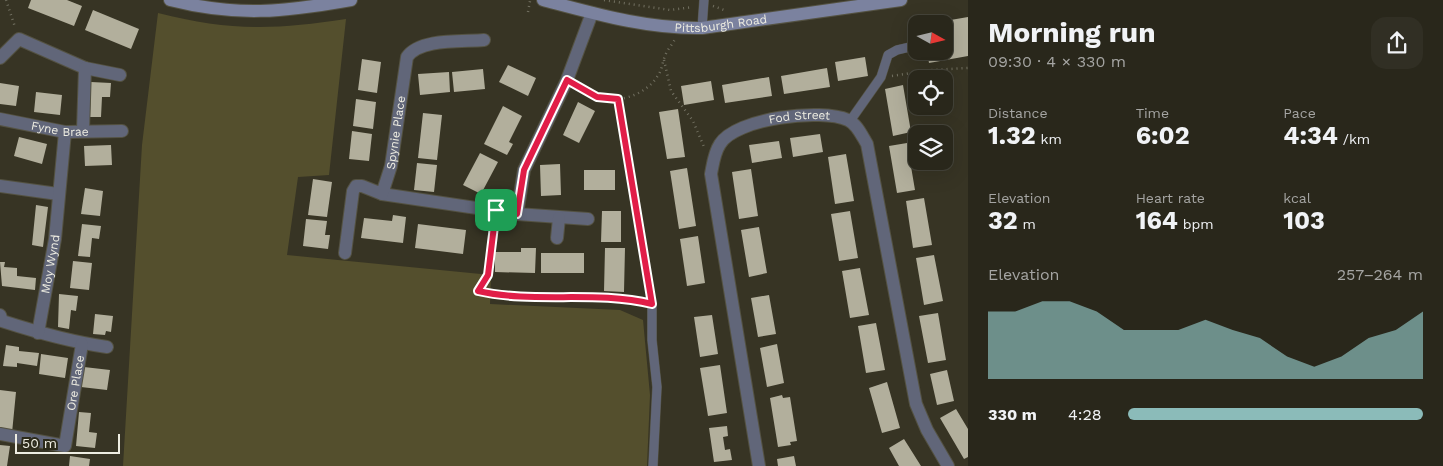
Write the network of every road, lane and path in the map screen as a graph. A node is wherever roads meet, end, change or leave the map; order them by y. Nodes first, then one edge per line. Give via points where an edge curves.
1 (6, 0) edge
2 (170, 0) edge
3 (352, 0) edge
4 (530, 0) edge
5 (543, 0) edge
6 (625, 0) edge
7 (704, 0) edge
8 (901, 0) edge
9 (623, 5) dead end
10 (528, 12) dead end
11 (592, 13) junction
12 (702, 28) junction
13 (680, 29) junction
14 (19, 39) junction
15 (484, 40) dead end
16 (908, 47) edge
17 (0, 58) edge
18 (664, 59) junction
19 (85, 68) junction
20 (968, 68) edge
21 (120, 75) dead end
22 (881, 77) junction
23 (567, 80) junction
24 (618, 99) junction
25 (0, 119) edge
26 (850, 121) junction
27 (83, 130) junction
28 (122, 131) dead end
29 (65, 132) junction
30 (712, 168) junction
31 (0, 186) edge
32 (58, 194) junction
33 (382, 194) junction
34 (496, 210) junction
35 (517, 214) junction
36 (559, 218) junction
37 (588, 219) dead end
38 (557, 238) dead end
39 (345, 253) dead end
40 (652, 304) junction
41 (0, 322) edge
42 (38, 333) junction
43 (82, 344) junction
44 (108, 347) dead end
45 (0, 434) edge
46 (653, 466) edge
47 (759, 466) edge
48 (948, 466) edge

1 - 14 path
2 - 3 street via 241,12 289,11
4 - 10 path
5 - 11 street, Pittsburgh Road
6 - 9 path
7 - 12 lane
8 - 12 street, Pittsburgh Road
11 - 13 street, Pittsburgh Road via 642,25
11 - 23 street
12 - 13 street, Pittsburgh Road
13 - 18 path
14 - 17 street
14 - 19 street
15 - 33 street, Spynie Place via 422,45 407,57 391,166
16 - 22 lane via 888,55
18 - 24 path via 652,84 637,94
18 - 30 path via 671,91 693,121
19 - 21 street
19 - 27 street
20 - 22 path
22 - 26 lane
23 - 24 path via 597,97
23 - 35 street via 524,170
24 - 40 path
25 - 29 street, Fyne Brae
26 - 30 street, Fod Street via 810,114 756,124 732,133 720,144
26 - 48 street, Fod Street via 868,144 916,404
27 - 28 street, Fyne Brae
27 - 29 street, Fyne Brae
29 - 32 street, Moy Wynd
30 - 47 street, Fod Street
31 - 32 street
32 - 42 street, Moy Wynd via 55,240
33 - 34 street
33 - 39 street via 356,186
34 - 35 street
34 - 40 path via 488,275 478,291 510,296 626,299
35 - 36 street
36 - 37 street
36 - 38 street
40 - 46 lane via 657,395
41 - 42 street
42 - 43 street
43 - 44 street
43 - 45 street, Ore Place via 65,446

